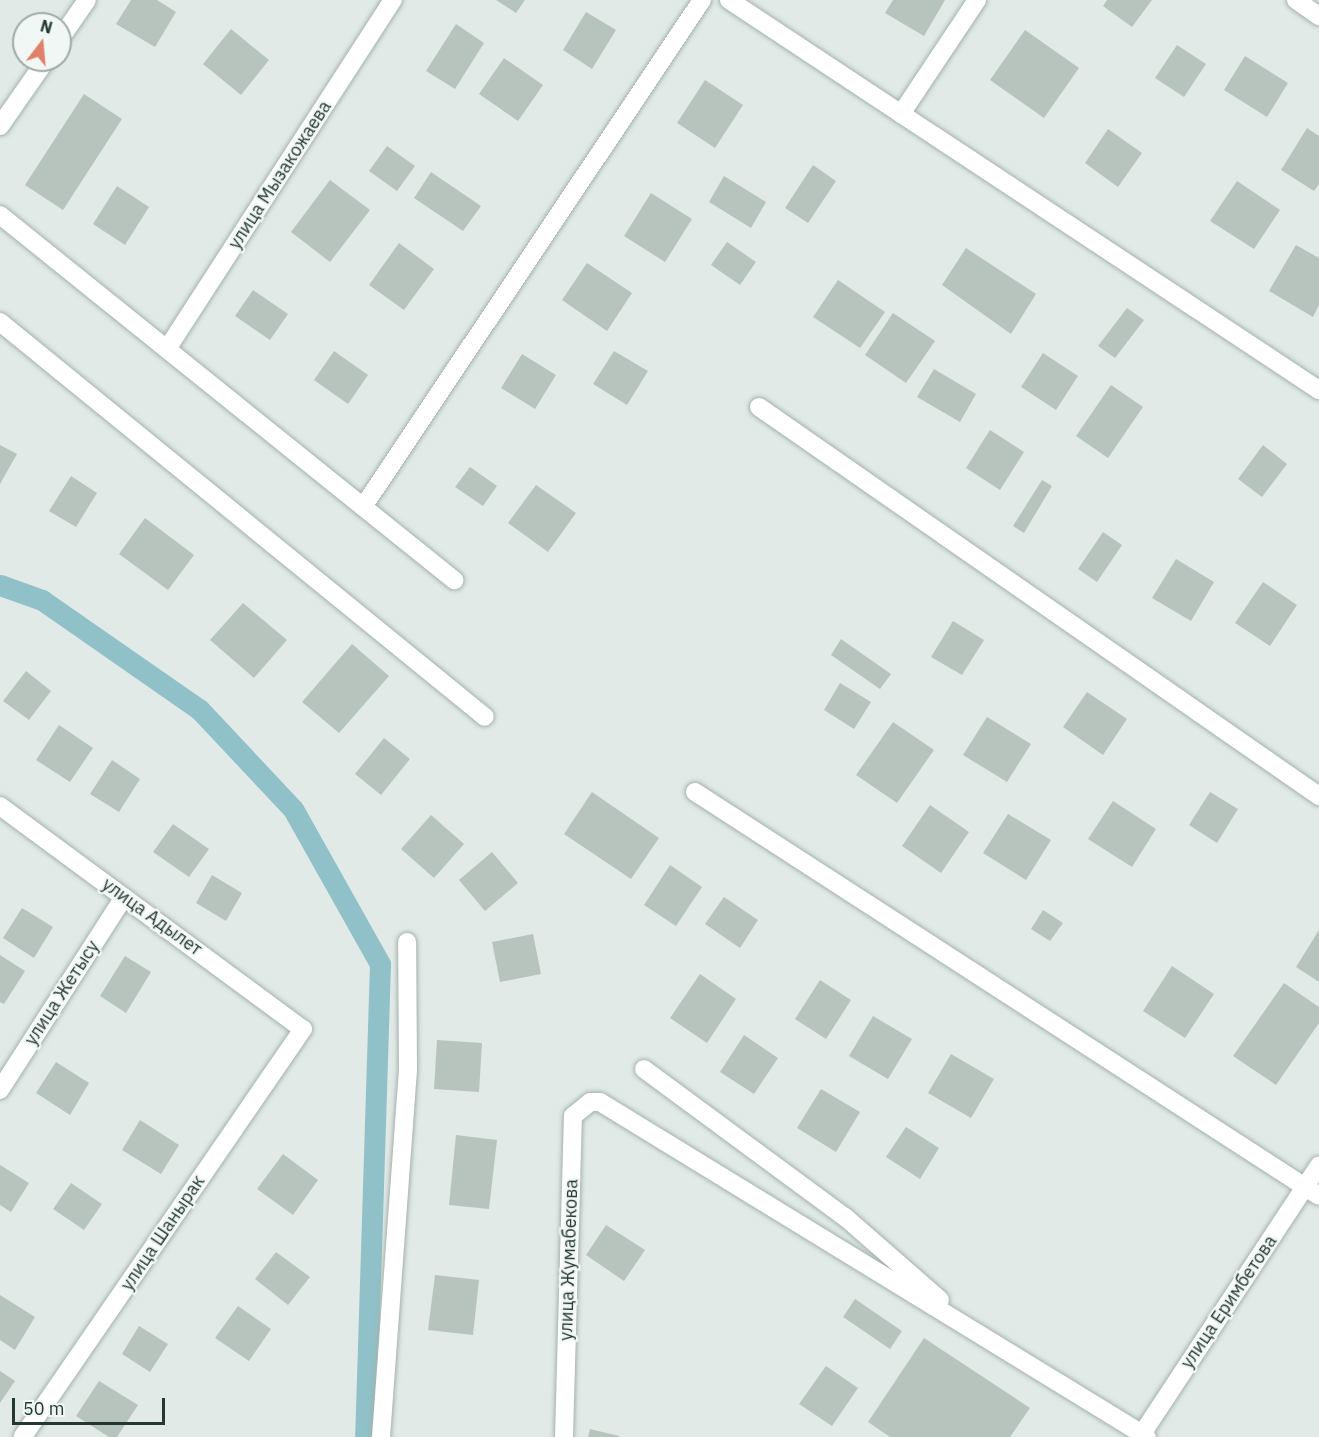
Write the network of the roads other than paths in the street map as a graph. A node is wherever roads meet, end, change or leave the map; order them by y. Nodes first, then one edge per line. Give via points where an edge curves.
1 (87, 0) edge
2 (393, 0) edge
3 (702, 0) edge
4 (729, 0) edge
5 (977, 0) edge
6 (1296, 0) edge
7 (1319, 16) edge
8 (72, 22) edge
9 (38, 72) edge
10 (902, 114) junction
11 (0, 126) edge
12 (0, 215) edge
13 (0, 322) edge
14 (167, 349) junction
15 (1319, 390) edge
16 (759, 406) dead end
17 (363, 507) junction
18 (454, 580) dead end
19 (485, 717) dead end
20 (695, 792) dead end
21 (1319, 796) edge
22 (0, 806) edge
23 (124, 897) junction
24 (407, 942) dead end
25 (303, 1029) joint
26 (644, 1069) dead end
27 (0, 1089) edge
28 (1319, 1166) edge
29 (1312, 1192) edge
30 (980, 1335) junction
31 (1143, 1436) edge
32 (23, 1437) edge
33 (381, 1437) edge
34 (564, 1437) edge

1 - 8 street
2 - 14 street, улица Мызакожаева
3 - 17 street
4 - 10 street
5 - 10 street
6 - 7 street
9 - 11 street
10 - 15 street
12 - 14 street
13 - 19 street
14 - 17 street
16 - 21 street
17 - 18 street
20 - 29 street
22 - 23 street, улица Адылет
23 - 25 street, улица Адылет
23 - 27 street, улица Жетысу
24 - 33 street via 408,1070
25 - 32 street, улица Шанырак
26 - 30 street via 845,1217
28 - 29 street, улица Еримбетова
29 - 31 street, улица Еримбетова
30 - 31 street
30 - 34 street, улица Жумабекова via 600,1102 590,1102 573,1116

